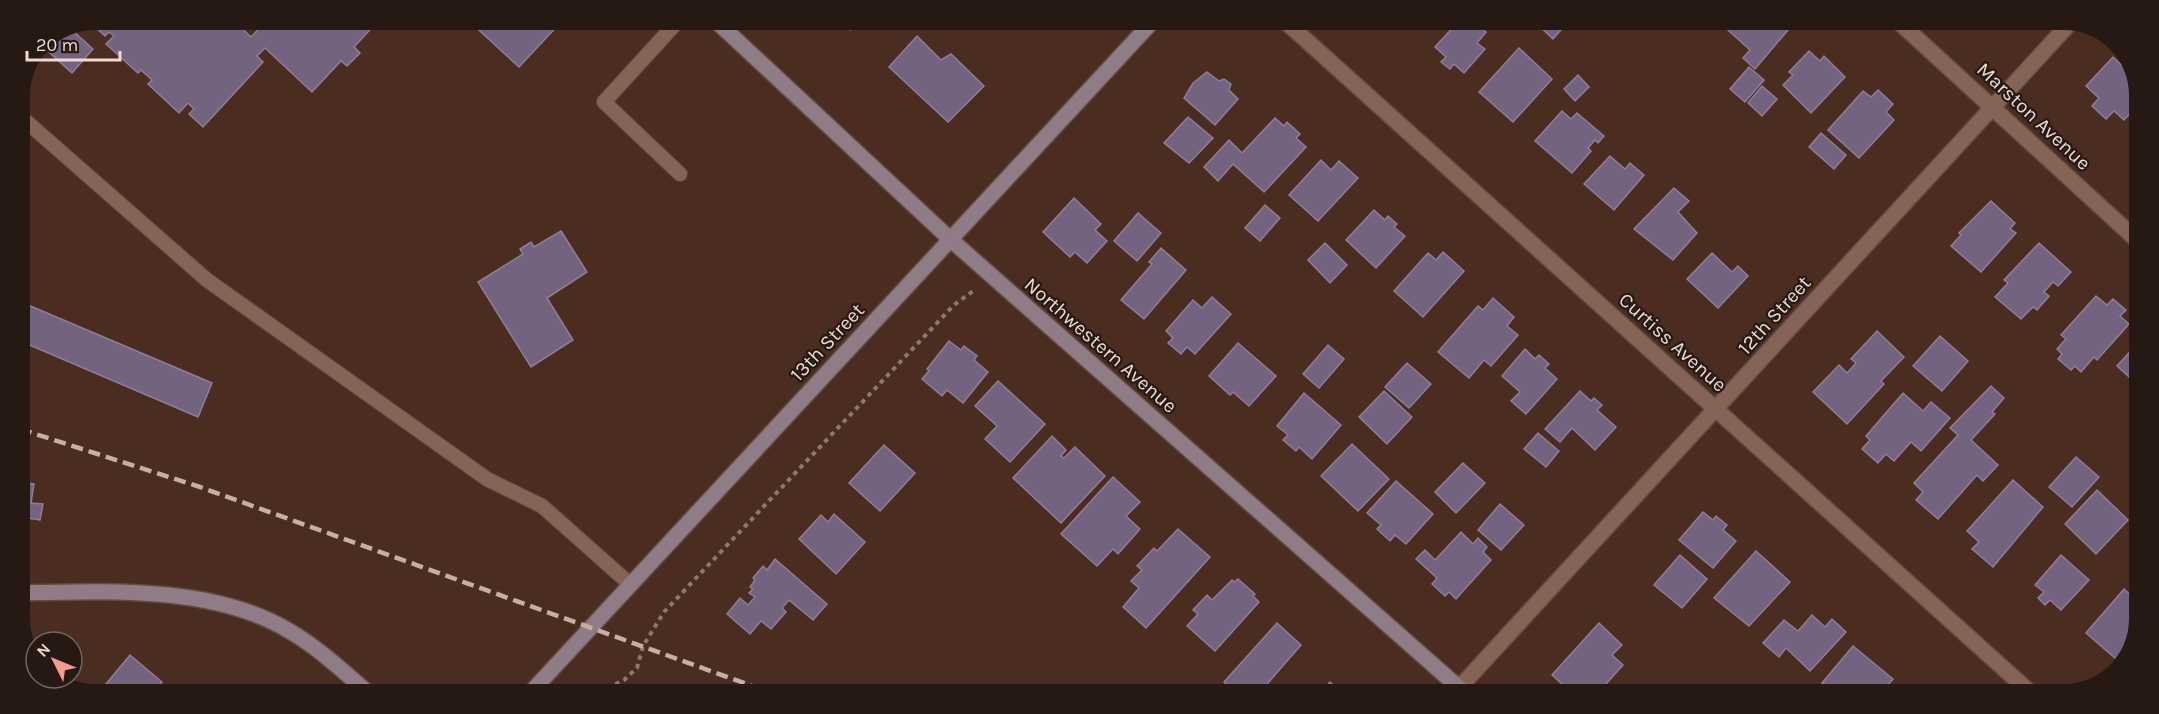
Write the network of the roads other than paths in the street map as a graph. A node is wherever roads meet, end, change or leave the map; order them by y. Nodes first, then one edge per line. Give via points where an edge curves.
1 (670, 30) edge
2 (726, 30) edge
3 (1145, 30) edge
4 (1295, 30) edge
5 (1908, 30) edge
6 (2064, 30) edge
7 (1993, 107) junction
8 (30, 125) edge
9 (680, 174) dead end
10 (2129, 233) edge
11 (950, 239) junction
12 (1716, 409) junction
13 (631, 585) junction
14 (30, 592) edge
15 (357, 684) edge
16 (539, 684) edge
17 (1454, 684) edge
18 (1468, 684) edge
19 (2021, 684) edge

1 - 9 lane via 604,102
2 - 11 street, Northwestern Avenue
3 - 11 street, 13th Street
4 - 12 street, Curtiss Avenue
5 - 7 street, Marston Avenue
6 - 7 street, 12th Street
7 - 10 street, Marston Avenue
7 - 12 street, 12th Street
8 - 13 lane via 207,280 487,479 542,506
11 - 13 street, 13th Street
11 - 17 street, Northwestern Avenue
12 - 18 street, 12th Street
12 - 19 street, Curtiss Avenue
13 - 16 street, 13th Street
14 - 15 street via 108,591 234,606 291,632

